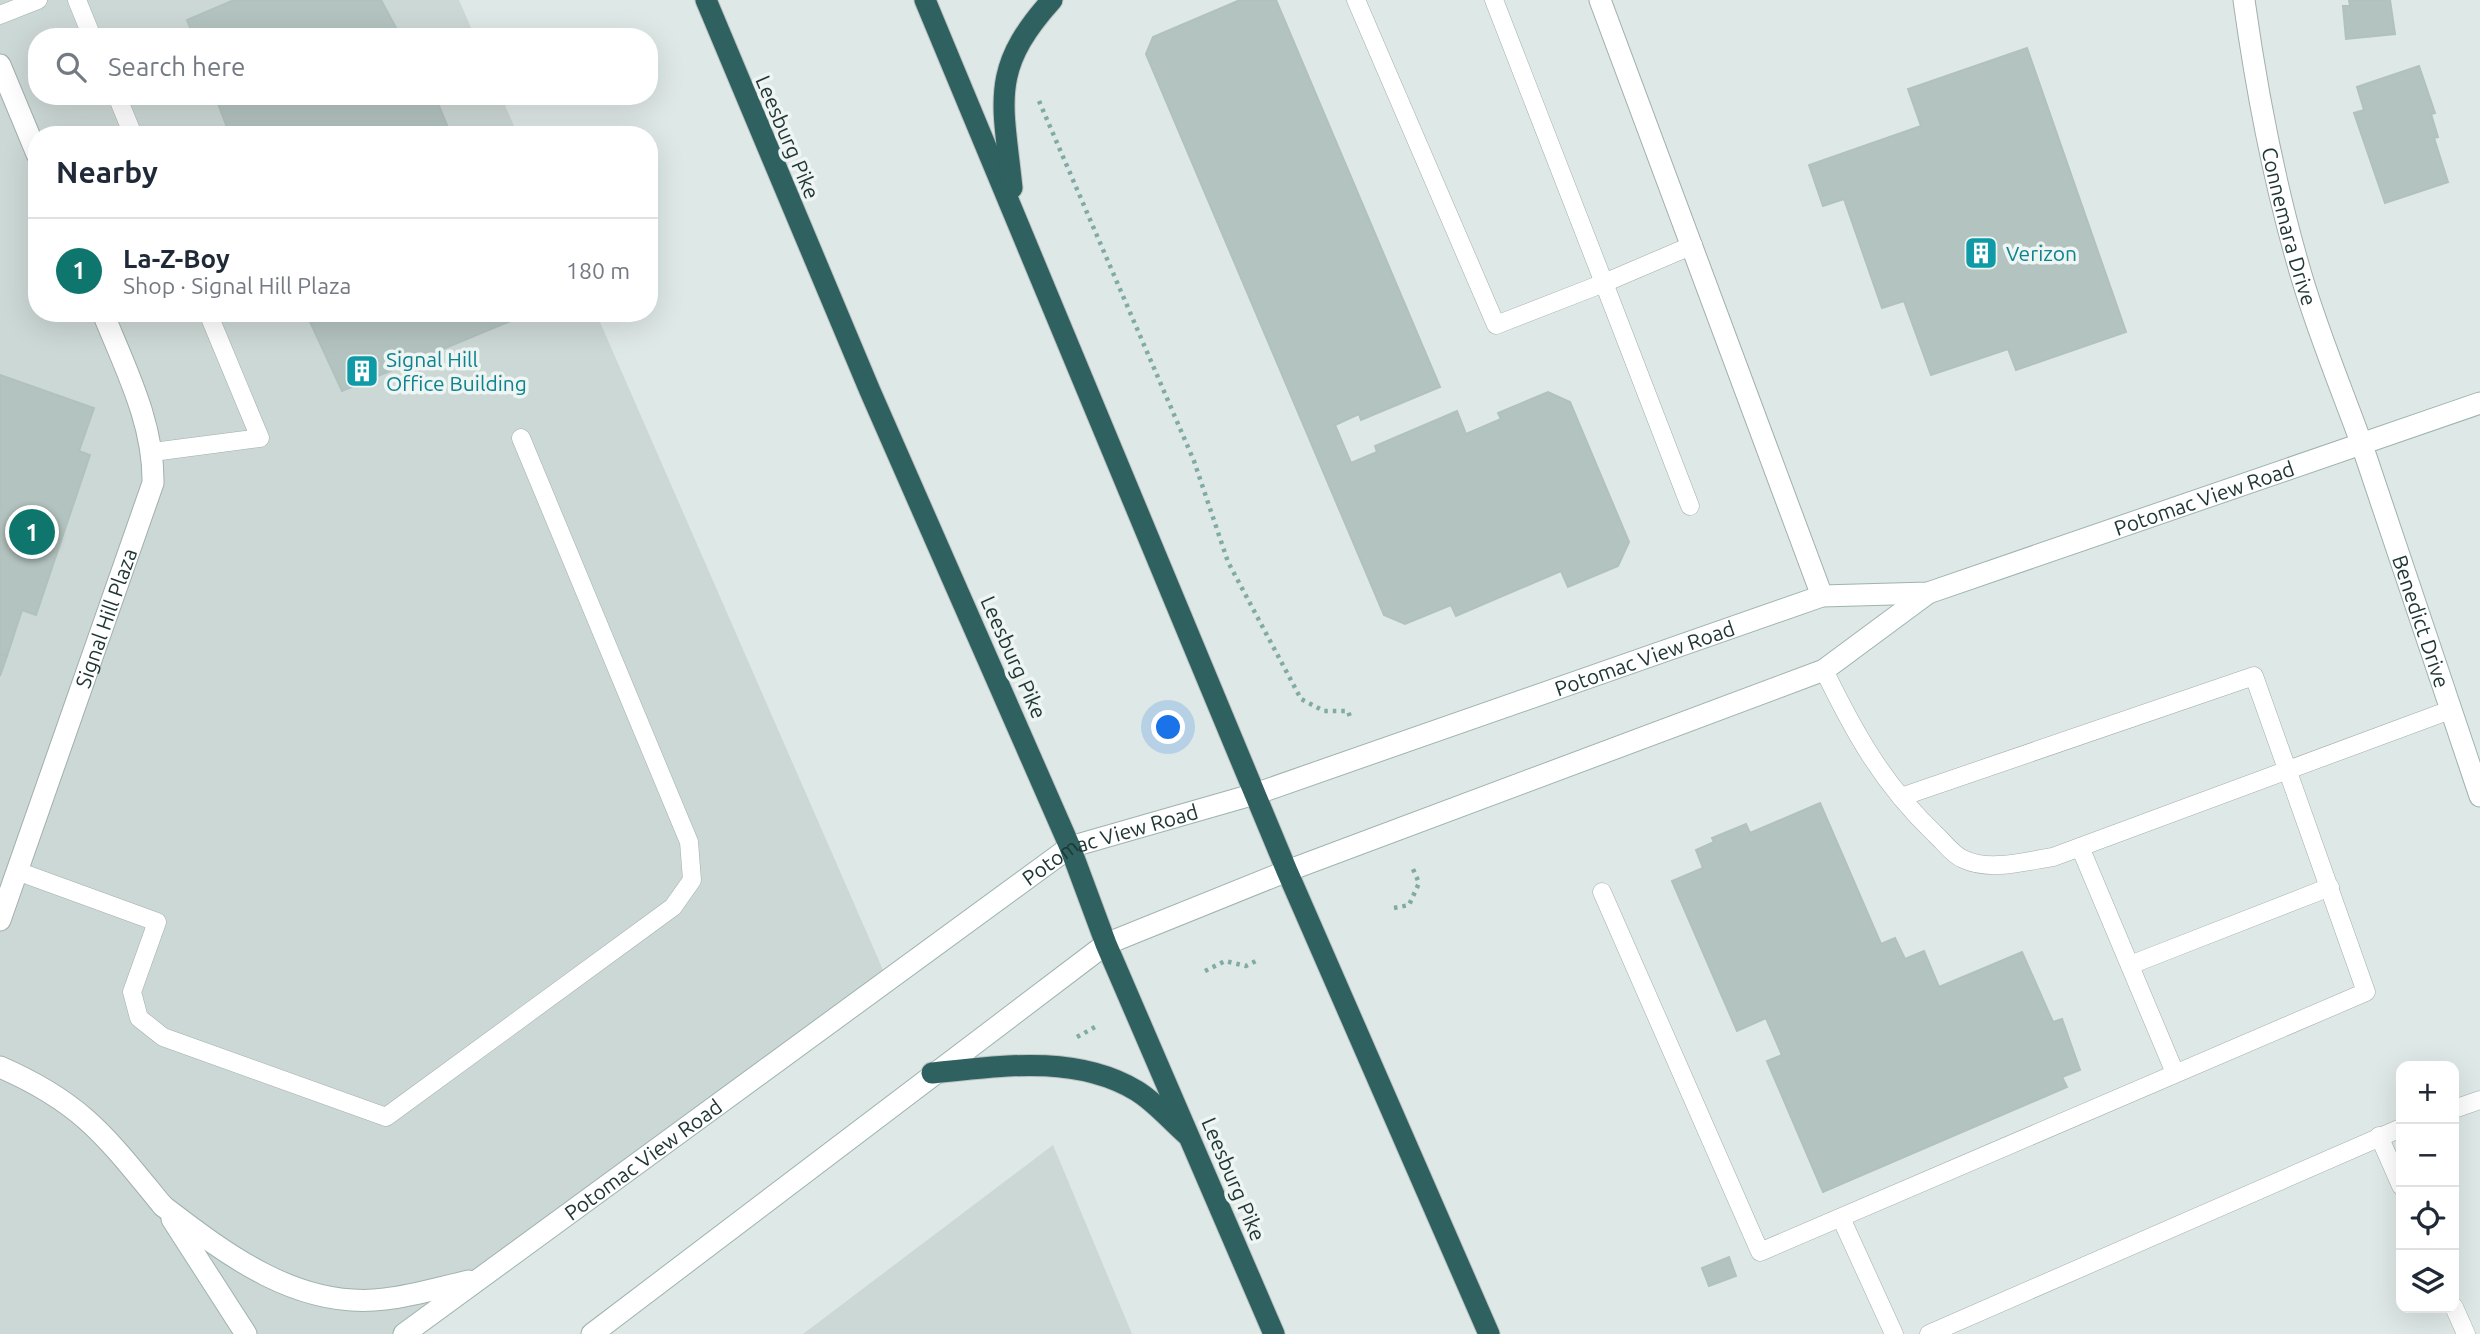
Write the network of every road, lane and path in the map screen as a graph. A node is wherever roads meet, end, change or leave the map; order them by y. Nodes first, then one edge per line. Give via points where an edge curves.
1 (38, 0) edge
2 (77, 0) edge
3 (706, 0) edge
4 (925, 0) edge
5 (1052, 0) edge
6 (1356, 0) edge
7 (1494, 0) edge
8 (1600, 0) edge
9 (2244, 0) edge
10 (0, 15) edge
11 (88, 28) edge
12 (0, 65) edge
13 (1037, 96) dead end
14 (121, 105) edge
15 (129, 126) edge
16 (28, 132) edge
17 (1014, 211) junction
18 (1693, 245) junction
19 (1604, 283) junction
20 (107, 322) edge
21 (212, 322) edge
22 (2480, 403) edge
23 (520, 438) dead end
24 (2362, 445) junction
25 (153, 452) junction
26 (1690, 506) dead end
27 (1928, 593) junction
28 (1822, 596) junction
29 (1824, 670) junction
30 (2450, 710) junction
31 (1351, 720) dead end
32 (2290, 769) junction
33 (1255, 794) junction
34 (2480, 796) edge
35 (1901, 797) junction
36 (2080, 846) junction
37 (1070, 847) junction
38 (1413, 869) dead end
39 (17, 871) junction
40 (1287, 871) junction
41 (2330, 887) junction
42 (1602, 892) dead end
43 (1395, 908) dead end
44 (0, 920) edge
45 (1105, 944) junction
46 (1258, 960) dead end
47 (2130, 965) junction
48 (1205, 971) dead end
49 (0, 1067) edge
50 (932, 1073) junction
51 (2175, 1073) junction
52 (2480, 1100) edge
53 (2459, 1107) edge
54 (2396, 1130) edge
55 (2379, 1136) junction
56 (1190, 1138) junction
57 (2396, 1175) edge
58 (163, 1206) junction
59 (1841, 1218) junction
60 (475, 1280) junction
61 (2457, 1313) edge
62 (246, 1334) edge
63 (404, 1334) edge
64 (592, 1334) edge
65 (1274, 1334) edge
66 (1489, 1334) edge
67 (1894, 1334) edge
68 (1929, 1334) edge
69 (2466, 1334) edge

1 - 10 lane
2 - 11 lane
3 - 37 highway, Leesburg Pike via 870,391
4 - 17 highway
5 - 17 highway via 1013,54 1003,82
6 - 19 lane via 1496,325
7 - 19 lane
8 - 18 main road
9 - 24 main road, Connemara Drive via 2257,94 2278,188 2303,280
12 - 16 main road
13 - 31 path via 1194,461 1228,562 1301,699 1324,711 1348,711
14 - 15 lane
17 - 33 highway
18 - 19 lane
18 - 28 main road
19 - 26 lane
20 - 25 main road, Signal Hill Plaza
21 - 25 lane via 260,438
22 - 24 main road, Potomac View Road
23 - 39 lane via 689,842 692,880 673,907 386,1117 163,1037 139,1018 132,992 157,922
24 - 27 main road, Potomac View Road
24 - 30 main road, Benedict Drive
25 - 39 main road, Signal Hill Plaza via 153,483 143,517
27 - 28 main road, Potomac View Road
27 - 29 main road, Potomac View Road
28 - 33 main road, Potomac View Road
29 - 35 lane via 1855,734
29 - 40 main road, Potomac View Road
30 - 32 lane
30 - 34 main road, Benedict Drive
32 - 35 lane via 2254,676
32 - 36 lane
32 - 41 lane
33 - 37 main road, Potomac View Road
33 - 40 highway
35 - 36 lane via 1962,859 2000,865 2053,857
36 - 47 lane
37 - 45 highway, Leesburg Pike
37 - 60 main road, Potomac View Road
38 - 43 path via 1419,883 1415,894 1409,905
39 - 44 main road, Signal Hill Plaza
40 - 45 main road, Potomac View Road
40 - 66 highway
41 - 47 lane
41 - 51 lane via 2366,992
42 - 59 lane via 1760,1252
45 - 50 main road, Potomac View Road
45 - 56 highway, Leesburg Pike
46 - 48 path via 1246,966 1225,961
47 - 51 lane
49 - 58 main road via 37,1083 101,1129
50 - 56 highway via 1016,1064 1081,1069 1137,1091
50 - 64 main road, Potomac View Road
51 - 59 lane
52 - 53 lane
54 - 55 lane
55 - 57 lane
55 - 68 lane
56 - 65 highway, Leesburg Pike
58 - 60 main road via 249,1268 290,1286 337,1297 383,1300
58 - 62 main road
59 - 67 lane
60 - 63 main road, Potomac View Road
61 - 69 lane

